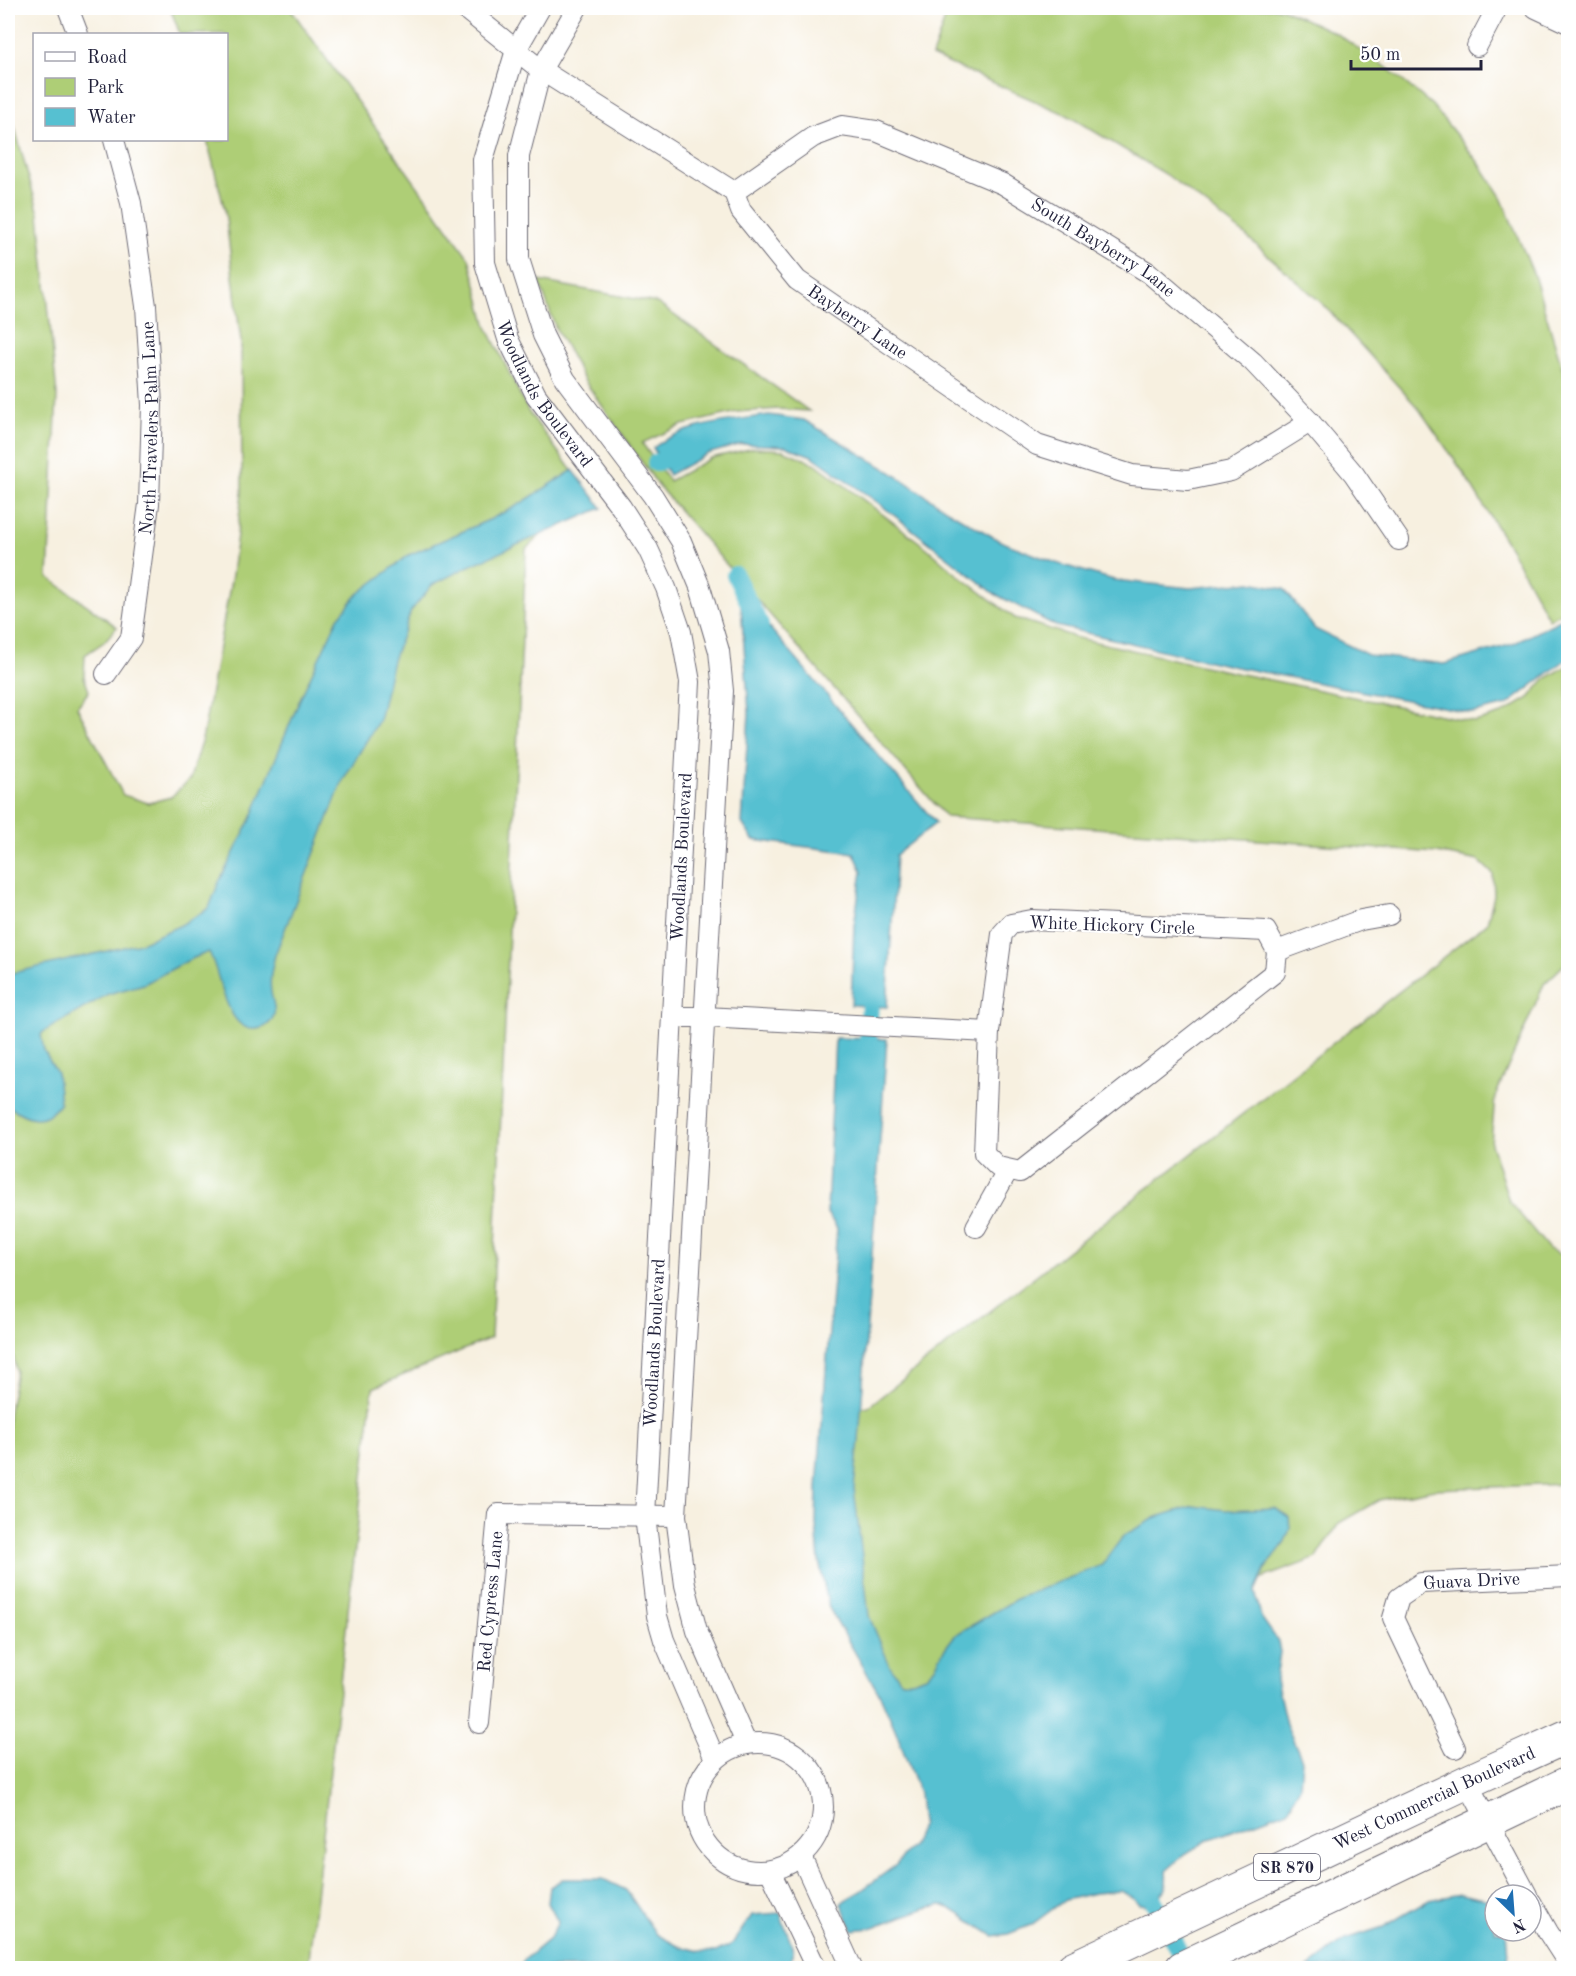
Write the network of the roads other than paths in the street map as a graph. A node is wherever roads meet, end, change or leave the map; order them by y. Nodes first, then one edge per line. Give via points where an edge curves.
1 (68, 8) edge
2 (464, 8) edge
3 (540, 8) edge
4 (577, 8) edge
5 (1497, 8) edge
6 (1536, 8) edge
7 (1569, 23) edge
8 (78, 33) edge
9 (1477, 46) dead end
10 (516, 50) junction
11 (541, 70) junction
12 (114, 141) edge
13 (734, 192) junction
14 (1310, 422) junction
15 (1399, 540) dead end
16 (106, 674) dead end
17 (1389, 915) dead end
18 (1277, 951) junction
19 (672, 1017) junction
20 (705, 1017) junction
21 (990, 1032) junction
22 (1008, 1170) junction
23 (976, 1227) dead end
24 (645, 1516) junction
25 (676, 1516) junction
26 (1569, 1576) edge
27 (479, 1723) dead end
28 (1569, 1736) edge
29 (746, 1743) junction
30 (1455, 1748) dead end
31 (716, 1759) junction
32 (1467, 1782) junction
33 (1569, 1783) edge
34 (1488, 1822) junction
35 (801, 1856) junction
36 (770, 1871) junction
37 (1521, 1883) edge
38 (1543, 1923) edge
39 (1569, 1963) edge
40 (816, 1968) edge
41 (852, 1968) edge
42 (1073, 1968) edge
43 (1182, 1968) edge

1 - 8 street
2 - 10 street
3 - 10 street, Woodlands Boulevard
4 - 11 street, Woodlands Boulevard
5 - 9 street
6 - 7 street
10 - 11 street
10 - 19 street, Woodlands Boulevard via 483,160 485,263 508,339 536,395 648,549 681,632 690,682
11 - 13 street
11 - 20 street, Woodlands Boulevard via 519,156 519,259 543,335 565,379 681,540 719,651 723,692
12 - 16 street, North Travelers Palm Lane via 131,203 146,306 152,405 149,504 131,638
13 - 14 street, South Bayberry Lane via 813,137 842,126 876,131 1003,184 1149,273 1253,362
13 - 14 street, Bayberry Lane via 741,211 797,280 1037,446 1132,475 1188,480 1232,471
14 - 15 street, South Bayberry Lane via 1354,474
17 - 18 street via 1361,920
18 - 21 street, White Hickory Circle via 1266,931 1032,920 1011,924 1002,934
18 - 22 street via 1275,972 1020,1172
19 - 20 street
19 - 24 street, Woodlands Boulevard
20 - 21 street
20 - 25 street, Woodlands Boulevard
21 - 22 street, White Hickory Circle via 984,1153 998,1167
22 - 23 street
24 - 25 street, Red Cypress Lane
24 - 27 street, Red Cypress Lane via 498,1514
24 - 31 street, Woodlands Boulevard via 659,1624
25 - 29 street, Woodlands Boulevard via 685,1585 697,1631
26 - 30 street, Guava Drive via 1421,1583 1399,1598 1393,1618
28 - 32 highway, West Commercial Boulevard / SR 870
29 - 31 street
29 - 35 street via 788,1749 805,1761 817,1778 823,1798 823,1819 815,1839
31 - 36 street via 702,1775 695,1795 694,1816 701,1836 713,1853 730,1865
32 - 34 street
32 - 42 highway, West Commercial Boulevard / SR 870
33 - 34 highway, SR 870
34 - 37 street
34 - 43 highway, SR 870
35 - 36 street
35 - 41 street
36 - 40 street
38 - 39 street

